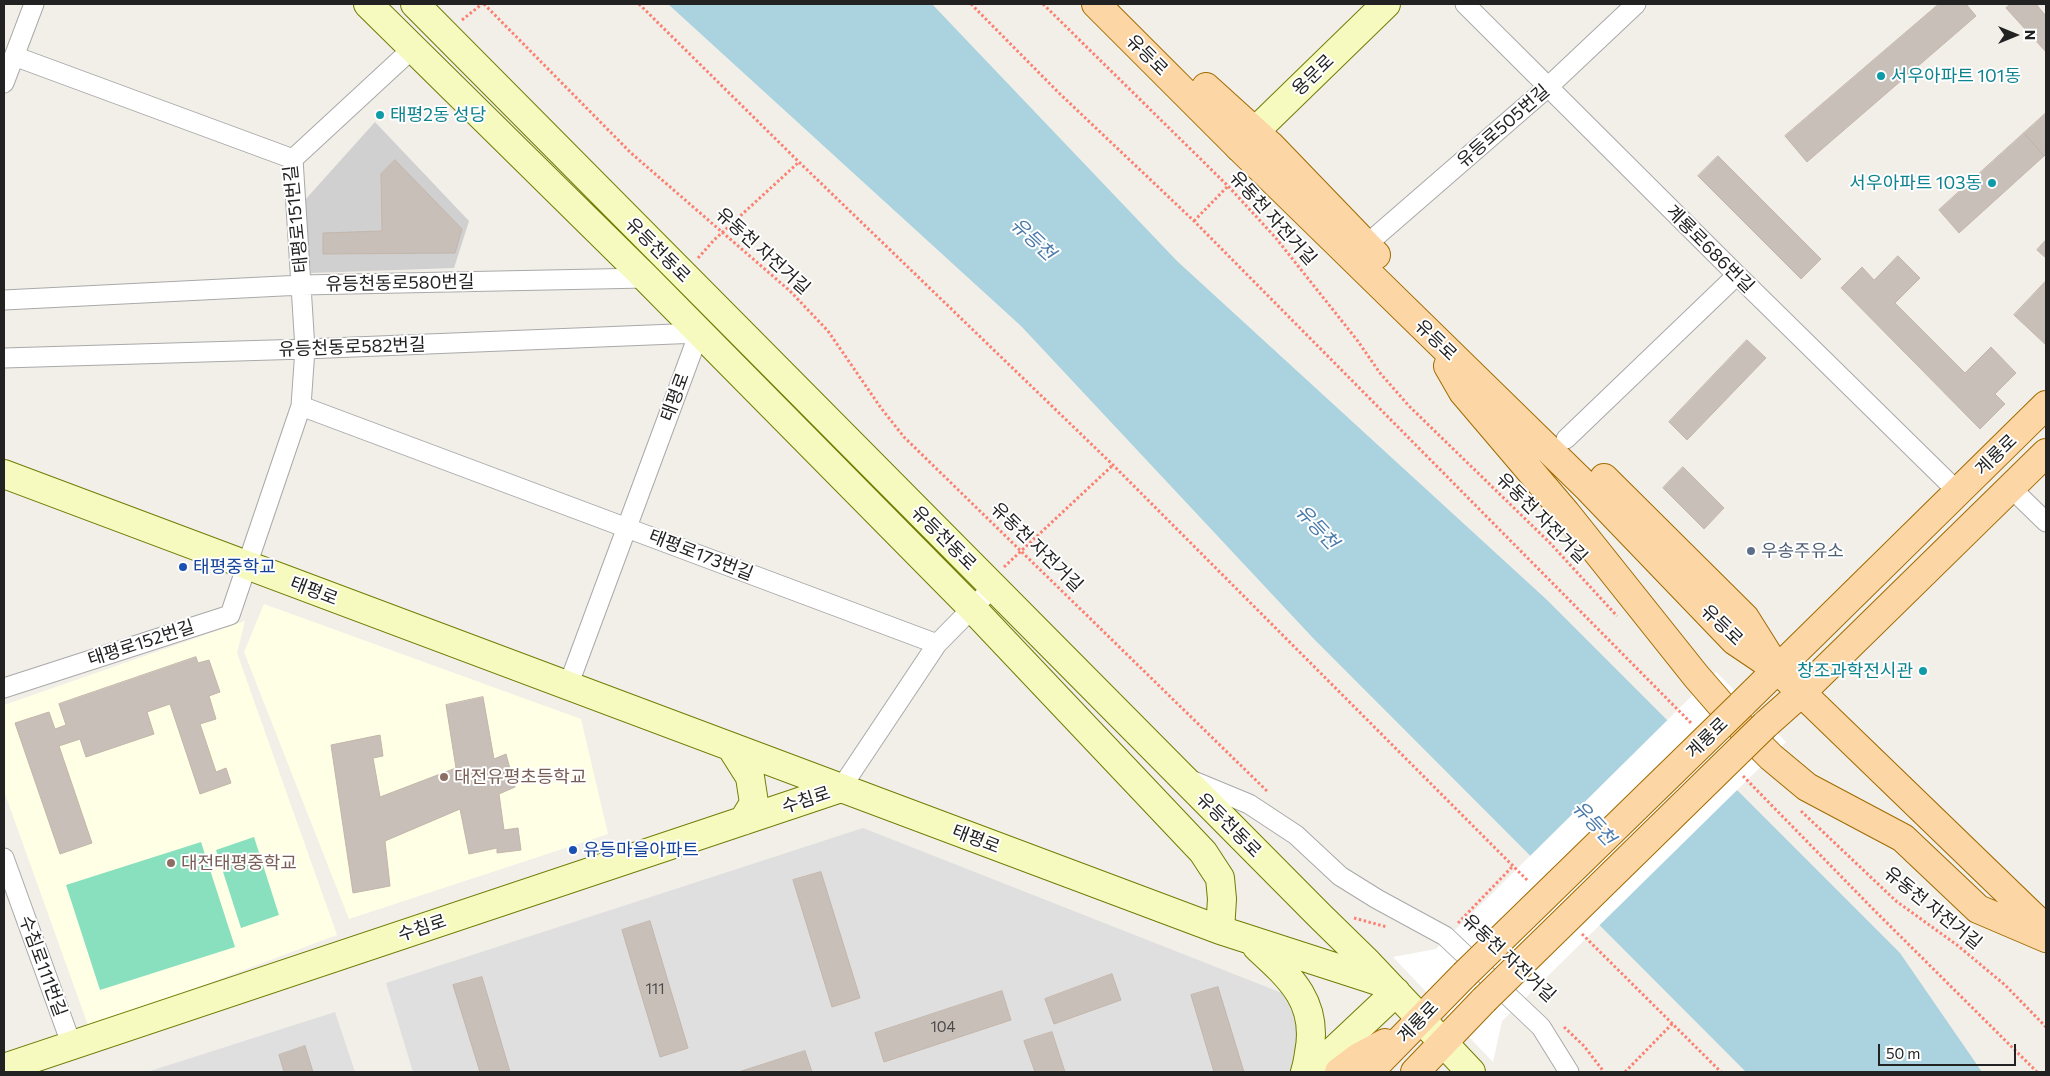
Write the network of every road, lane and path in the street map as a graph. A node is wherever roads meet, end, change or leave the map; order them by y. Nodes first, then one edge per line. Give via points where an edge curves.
1 (34, 4) edge
2 (368, 4) edge
3 (415, 4) edge
4 (483, 4) edge
5 (639, 4) edge
6 (971, 4) edge
7 (1043, 4) edge
8 (1096, 4) edge
9 (1123, 4) edge
10 (1386, 4) edge
11 (1465, 4) edge
12 (1636, 4) edge
13 (471, 12) dead end
14 (412, 49) junction
15 (14, 56) junction
16 (4, 84) edge
17 (1548, 87) junction
18 (1247, 139) junction
19 (293, 159) junction
20 (799, 162) junction
21 (1228, 186) junction
22 (1194, 221) junction
23 (722, 233) junction
24 (1366, 245) junction
25 (696, 260) dead end
26 (1736, 275) junction
27 (646, 278) junction
28 (302, 285) junction
29 (4, 300) edge
30 (699, 333) junction
31 (1430, 334) junction
32 (305, 349) junction
33 (4, 358) edge
34 (302, 406) junction
35 (2046, 406) edge
36 (1566, 439) junction
37 (2046, 453) edge
38 (1114, 465) junction
39 (4, 474) edge
40 (2010, 488) junction
41 (1958, 492) junction
42 (2046, 522) edge
43 (627, 527) junction
44 (1020, 550) junction
45 (245, 565) junction
46 (997, 579) junction
47 (973, 609) junction
48 (1618, 617) dead end
49 (937, 644) junction
50 (1778, 670) junction
51 (568, 686) junction
52 (4, 688) edge
53 (1801, 693) junction
54 (1694, 726) dead end
55 (731, 747) junction
56 (1179, 774) junction
57 (1742, 775) dead end
58 (841, 788) junction
59 (1270, 795) dead end
60 (1800, 810) dead end
61 (743, 821) junction
62 (4, 858) edge
63 (1513, 866) junction
64 (1534, 886) dead end
65 (1575, 928) dead end
66 (2046, 929) edge
67 (1220, 930) junction
68 (1463, 931) dead end
69 (2046, 938) edge
70 (1250, 941) junction
71 (1392, 988) junction
72 (1422, 1018) junction
73 (1558, 1021) dead end
74 (1673, 1023) junction
75 (2046, 1027) edge
76 (1399, 1042) junction
77 (1444, 1042) junction
78 (72, 1046) junction
79 (4, 1068) edge
80 (1418, 1071) edge
81 (1467, 1071) edge
82 (1305, 1072) edge
83 (1311, 1072) edge
84 (1339, 1072) edge
85 (1369, 1072) edge
86 (1569, 1072) edge
87 (1604, 1072) edge
88 (1625, 1072) edge
89 (1721, 1072) edge
90 (2037, 1072) edge

1 - 15 street
2 - 14 main road, 유등천동로
3 - 46 main road, 유등천동로
4 - 13 path
4 - 23 path, 유동천 자전거길 via 631,153
5 - 20 path
6 - 22 path
7 - 21 path, 유동천 자전거길
8 - 18 main road, 유등로
9 - 18 main road, 유등로 via 1226,108
10 - 18 main road, 용문로
11 - 17 street, 계룡로686번길
12 - 17 street, 유등로505번길
14 - 19 street
14 - 27 main road, 유등천동로
15 - 16 street
15 - 19 street, 태평로151번길
17 - 24 street, 유등로505번길
17 - 26 street, 계룡로686번길
18 - 24 main road, 유등로
18 - 31 main road, 유등로
19 - 28 street, 태평로151번길
20 - 23 path
20 - 38 path
21 - 22 path
21 - 48 path, 유동천 자전거길 via 1275,236 1409,406 1550,543
22 - 54 path
23 - 25 path
23 - 44 path, 유동천 자전거길 via 790,290 828,331 904,437
24 - 36 main road, 유등로
26 - 36 street
26 - 41 street, 계룡로686번길
27 - 28 street, 유등천동로580번길
27 - 30 main road, 유등천동로
28 - 29 street, 유등천동로580번길
28 - 32 street, 태평로151번길
30 - 32 street, 유등천동로582번길
30 - 43 street, 태평로
30 - 47 main road, 유등천동로
31 - 50 main road, 유등로 via 1588,488 1735,640
31 - 69 main road via 1463,392 1566,512 1696,676 1765,751 1807,787 1903,838 1978,909
32 - 33 street, 유등천동로582번길
32 - 34 street, 태평로151번길
34 - 43 street, 태평로173번길
34 - 45 street, 태평로151번길
35 - 41 main road, 계룡로
36 - 50 main road, 유등로 via 1745,618
37 - 40 main road, 계룡로
38 - 44 path
38 - 63 path
39 - 45 main road, 태평로
40 - 42 street
40 - 53 main road, 계룡로
41 - 50 main road, 계룡로
43 - 49 street, 태평로173번길
43 - 51 street, 태평로
44 - 46 path
44 - 59 path, 유동천 자전거길
45 - 51 main road, 태평로
45 - 52 street, 태평로152번길 via 230,615
46 - 47 street
46 - 56 main road, 유등천동로
47 - 49 street
47 - 67 main road, 유등천동로 via 1203,852 1220,878
49 - 58 street
50 - 53 main road, 유등로
50 - 72 main road, 계룡로, bridge
51 - 55 main road, 태평로
53 - 66 main road, 유등로
53 - 77 main road, 계룡로, bridge
55 - 58 main road, 태평로
55 - 61 main road via 750,777 754,803
56 - 71 main road, 유등천동로
56 - 86 street via 1249,804 1296,835 1340,876 1444,936 1541,1027
57 - 90 path
58 - 61 main road, 수침로
58 - 67 main road, 태평로
60 - 75 path, 유동천 자전거길 via 1896,901 2005,984
61 - 78 main road, 수침로
62 - 78 street, 수침로111번길
63 - 64 path
63 - 68 path, 유동천 자전거길 via 1456,925
65 - 74 path
67 - 70 main road, 태평로
70 - 71 main road, 태평로
70 - 82 main road via 1286,974 1310,1014 1312,1037
71 - 72 main road, 유등천동로
71 - 83 main road
72 - 76 main road, 계룡로
72 - 77 main road, 유등천동로
73 - 87 path, 유동천 자전거길 via 1584,1046
74 - 88 path
74 - 89 path
76 - 84 main road via 1385,1043 1358,1056
76 - 85 main road, 계룡로
77 - 80 main road, 계룡로
77 - 81 main road, 유등천동로
78 - 79 main road, 수침로

